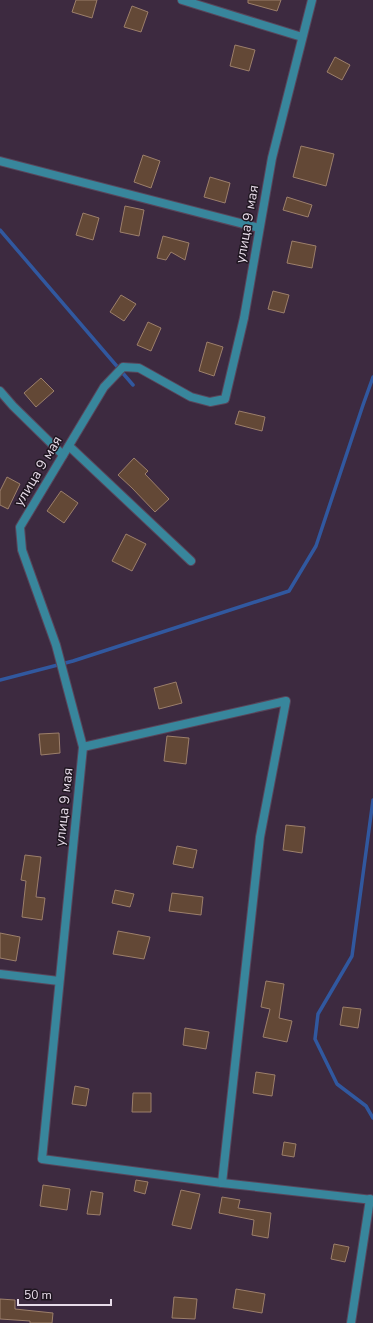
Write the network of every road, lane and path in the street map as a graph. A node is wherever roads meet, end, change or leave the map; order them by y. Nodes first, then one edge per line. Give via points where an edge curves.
1 (182, 0) edge
2 (312, 0) edge
3 (302, 37) junction
4 (0, 161) edge
5 (259, 228) junction
6 (0, 391) edge
7 (68, 446) junction
8 (63, 455) junction
9 (191, 561) dead end
10 (83, 747) junction
11 (0, 974) edge
12 (59, 981) junction
13 (222, 1184) junction
14 (371, 1199) edge
15 (351, 1323) edge

1 - 3 street
2 - 3 street, улица 9 мая
3 - 5 street, улица 9 мая via 272,158
4 - 5 street
5 - 7 street, улица 9 мая via 244,318 225,398 210,402 191,397 139,368 123,367 104,387
6 - 8 street
7 - 8 street, улица 9 мая
7 - 9 street
8 - 10 street, улица 9 мая via 20,528 22,550 56,645
10 - 12 street, улица 9 мая
10 - 13 street via 286,701 260,837
11 - 12 street
12 - 13 street, улица 9 мая via 42,1159
13 - 14 street
14 - 15 street

